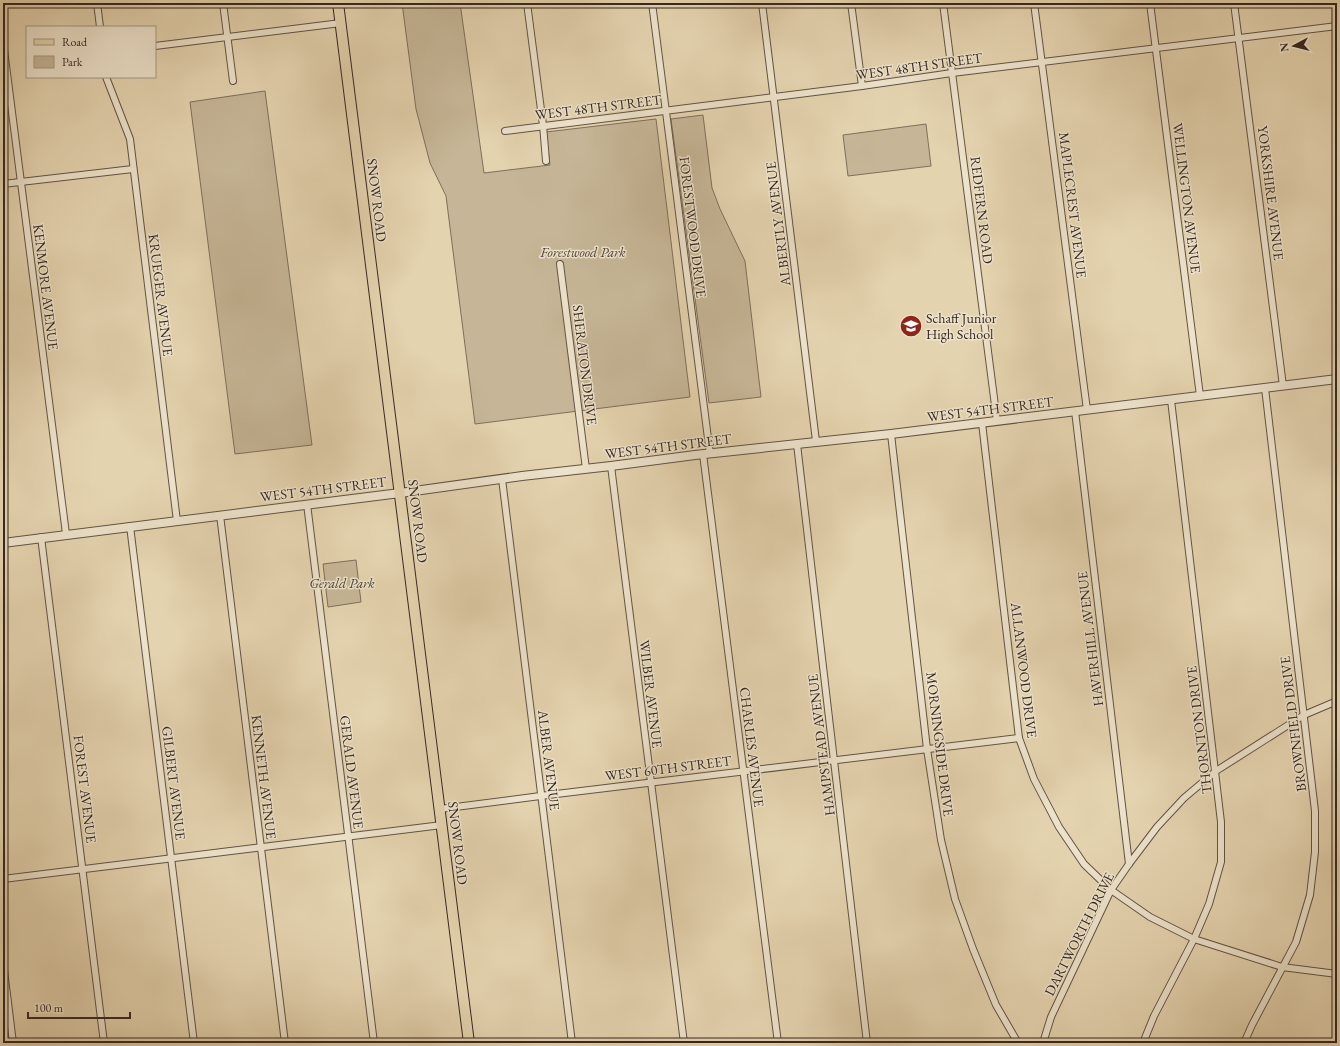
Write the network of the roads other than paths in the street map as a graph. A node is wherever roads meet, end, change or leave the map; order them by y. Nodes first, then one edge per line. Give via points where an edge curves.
1 (97, 3) edge
2 (223, 3) edge
3 (338, 3) edge
4 (527, 3) edge
5 (652, 3) edge
6 (762, 3) edge
7 (851, 3) edge
8 (943, 3) edge
9 (1034, 3) edge
10 (1150, 3) edge
11 (1234, 3) edge
12 (341, 23) junction
13 (100, 26) edge
14 (1337, 26) edge
15 (227, 37) junction
16 (1238, 38) junction
17 (3, 42) edge
18 (156, 46) edge
19 (1155, 48) junction
20 (1042, 62) junction
21 (952, 73) junction
22 (106, 78) edge
23 (233, 81) dead end
24 (862, 86) junction
25 (774, 97) junction
26 (666, 110) junction
27 (543, 125) junction
28 (505, 131) dead end
29 (546, 161) dead end
30 (133, 169) junction
31 (20, 181) junction
32 (3, 184) edge
33 (560, 264) dead end
34 (1337, 379) edge
35 (1284, 386) junction
36 (1265, 388) junction
37 (1200, 396) junction
38 (1171, 400) junction
39 (1087, 410) junction
40 (1076, 411) junction
41 (997, 421) junction
42 (982, 423) junction
43 (891, 434) junction
44 (816, 441) junction
45 (797, 444) junction
46 (707, 454) junction
47 (611, 466) junction
48 (586, 469) junction
49 (502, 479) junction
50 (400, 493) junction
51 (307, 504) junction
52 (220, 515) junction
53 (177, 521) junction
54 (130, 526) junction
55 (66, 534) junction
56 (41, 537) junction
57 (3, 543) edge
58 (1337, 701) edge
59 (1304, 715) junction
60 (1019, 738) junction
61 (927, 750) junction
62 (835, 761) junction
63 (1216, 770) junction
64 (743, 771) junction
65 (650, 782) junction
66 (541, 796) junction
67 (440, 809) junction
68 (442, 825) junction
69 (348, 837) junction
70 (261, 847) junction
71 (171, 858) junction
72 (1129, 864) junction
73 (83, 869) junction
74 (3, 879) edge
75 (1111, 890) junction
76 (1194, 939) junction
77 (3, 962) edge
78 (1282, 967) junction
79 (1337, 974) edge
80 (13, 1043) edge
81 (104, 1043) edge
82 (194, 1043) edge
83 (285, 1043) edge
84 (374, 1043) edge
85 (469, 1043) edge
86 (572, 1043) edge
87 (684, 1043) edge
88 (778, 1043) edge
89 (867, 1043) edge
90 (1018, 1043) edge
91 (1042, 1043) edge
92 (1143, 1043) edge
93 (1244, 1043) edge

1 - 13 street
2 - 15 street
3 - 12 main road, SNOW ROAD
4 - 27 street
5 - 26 street, FORESTWOOD DRIVE
6 - 25 street, ALBERTLY AVENUE
7 - 24 street
8 - 21 street, REDFERN ROAD
9 - 20 street, MAPLECREST AVENUE
10 - 19 street, WELLINGTON AVENUE
11 - 16 street, YORKSHIRE AVENUE
12 - 15 street
12 - 50 main road, SNOW ROAD
14 - 16 street, WEST 48TH STREET
15 - 18 street
15 - 23 street
16 - 19 street, WEST 48TH STREET
16 - 35 street, YORKSHIRE AVENUE
17 - 31 street, KENMORE AVENUE
19 - 20 street, WEST 48TH STREET
19 - 37 street, WELLINGTON AVENUE
20 - 21 street, WEST 48TH STREET
20 - 39 street, MAPLECREST AVENUE
21 - 24 street, WEST 48TH STREET
21 - 41 street, REDFERN ROAD
22 - 30 street, KRUEGER AVENUE via 130,139
24 - 25 street, WEST 48TH STREET
25 - 26 street, WEST 48TH STREET
25 - 44 street, ALBERTLY AVENUE
26 - 27 street, WEST 48TH STREET
26 - 46 street, FORESTWOOD DRIVE
27 - 28 street, WEST 48TH STREET
27 - 29 street
30 - 31 street
30 - 53 street, KRUEGER AVENUE
31 - 32 street
31 - 55 street, KENMORE AVENUE
33 - 48 street, SHERATON DRIVE
34 - 35 street, WEST 54TH STREET
35 - 36 street, WEST 54TH STREET
36 - 37 street, WEST 54TH STREET
36 - 59 street, BROWNFIELD DRIVE
37 - 38 street, WEST 54TH STREET
38 - 39 street, WEST 54TH STREET
38 - 63 street, THORNTON DRIVE
39 - 40 street, WEST 54TH STREET
40 - 41 street, WEST 54TH STREET
40 - 72 street, HAVERHILL AVENUE
41 - 42 street, WEST 54TH STREET
42 - 43 street, WEST 54TH STREET
42 - 60 street, ALLANWOOD DRIVE
43 - 44 street, WEST 54TH STREET
43 - 61 street, MORNINGSIDE DRIVE
44 - 45 street, WEST 54TH STREET
45 - 46 street, WEST 54TH STREET
45 - 62 street, HAMPSTEAD AVENUE
46 - 47 street, WEST 54TH STREET
46 - 64 street, CHARLES AVENUE
47 - 48 street, WEST 54TH STREET
47 - 65 street, WILBER AVENUE
48 - 49 street, WEST 54TH STREET
49 - 50 street, WEST 54TH STREET
49 - 66 street, ALBER AVENUE
50 - 51 street, WEST 54TH STREET
50 - 67 main road, SNOW ROAD
51 - 52 street, WEST 54TH STREET
51 - 69 street, GERALD AVENUE
52 - 53 street, WEST 54TH STREET
52 - 70 street, KENNETH AVENUE
53 - 54 street, WEST 54TH STREET
54 - 55 street, WEST 54TH STREET
54 - 71 street, GILBERT AVENUE
55 - 56 street, WEST 54TH STREET
56 - 57 street, WEST 54TH STREET
56 - 73 street, FOREST AVENUE
58 - 59 street, DARTWORTH DRIVE
59 - 63 street, DARTWORTH DRIVE
59 - 78 street, BROWNFIELD DRIVE via 1315,811 1316,852 1310,896 1296,942
60 - 61 street, WEST 60TH STREET
60 - 75 street, ALLANWOOD DRIVE via 1034,779 1059,828 1084,864
61 - 62 street, WEST 60TH STREET
61 - 90 street, MORNINGSIDE DRIVE via 940,840 955,899 996,1005
62 - 64 street, WEST 60TH STREET
62 - 89 street, HAMPSTEAD AVENUE
63 - 72 street, DARTWORTH DRIVE via 1184,798 1157,827
63 - 76 street, THORNTON DRIVE via 1221,822 1220,862 1209,904
64 - 65 street, WEST 60TH STREET
64 - 88 street, CHARLES AVENUE
65 - 66 street, WEST 60TH STREET
65 - 87 street, WILBER AVENUE
66 - 67 street, WEST 60TH STREET
66 - 86 street, ALBER AVENUE
67 - 68 main road, SNOW ROAD
68 - 69 street
68 - 85 main road, SNOW ROAD
69 - 70 street
69 - 84 street, GERALD AVENUE
70 - 71 street
70 - 83 street, KENNETH AVENUE
71 - 73 street
71 - 82 street, GILBERT AVENUE
72 - 75 street, DARTWORTH DRIVE
73 - 74 street
73 - 81 street, FOREST AVENUE
75 - 76 street, ALLANWOOD DRIVE via 1150,917
75 - 91 street, DARTWORTH DRIVE via 1051,1017
76 - 78 street, ALLANWOOD DRIVE
76 - 92 street, THORNTON DRIVE via 1154,1016
77 - 80 street
78 - 79 street, ALLANWOOD DRIVE
78 - 93 street, BROWNFIELD DRIVE

